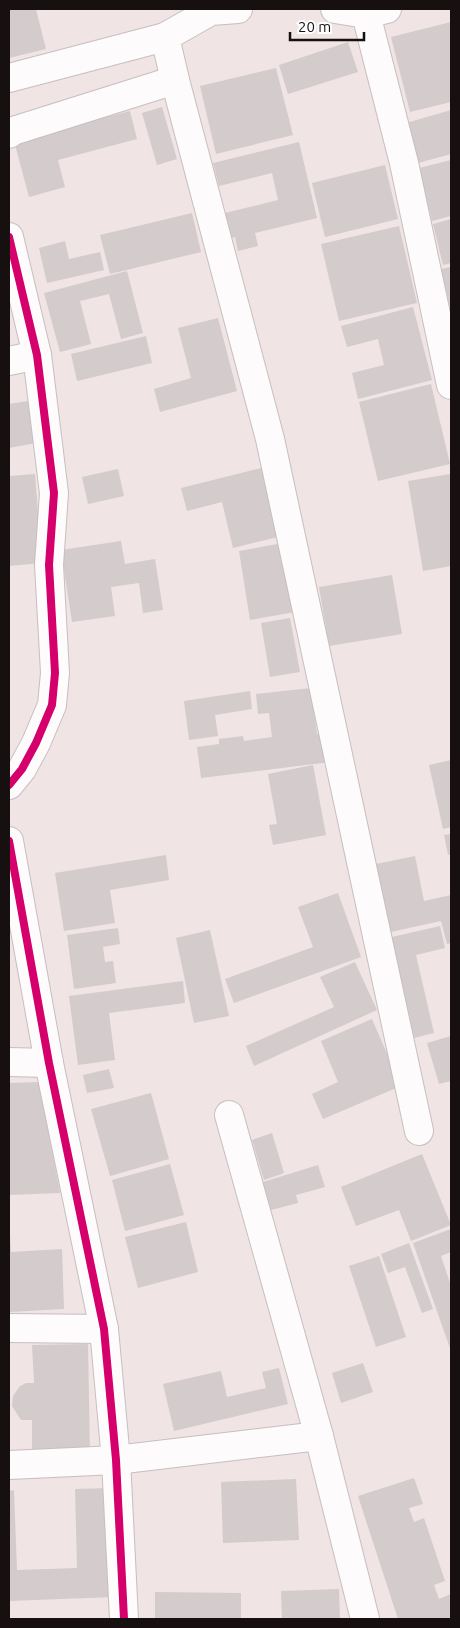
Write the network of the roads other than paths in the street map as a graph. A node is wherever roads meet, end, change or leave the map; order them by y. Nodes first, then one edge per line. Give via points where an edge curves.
1 (238, 9) edge
2 (335, 9) edge
3 (212, 10) edge
4 (376, 11) edge
5 (165, 37) junction
6 (9, 78) edge
7 (175, 80) junction
8 (9, 134) edge
9 (9, 237) edge
10 (36, 355) junction
11 (9, 361) edge
12 (451, 385) edge
13 (9, 785) edge
14 (9, 841) edge
15 (9, 1062) edge
16 (49, 1063) junction
17 (230, 1115) dead end
18 (419, 1131) dead end
19 (9, 1328) edge
20 (104, 1329) junction
21 (318, 1436) junction
22 (116, 1460) junction
23 (9, 1465) edge
24 (124, 1619) edge
25 (365, 1619) edge

1 - 3 street
2 - 4 street
3 - 5 street
4 - 12 street
5 - 6 street
5 - 7 street
7 - 8 street
7 - 18 street via 270,439
9 - 10 street
10 - 11 street
10 - 13 street via 54,493 49,565 55,673 52,706 40,736
14 - 16 street
15 - 16 street
16 - 20 street
17 - 21 street
19 - 20 street
20 - 22 street
21 - 22 street
21 - 25 street
22 - 23 street
22 - 24 street

